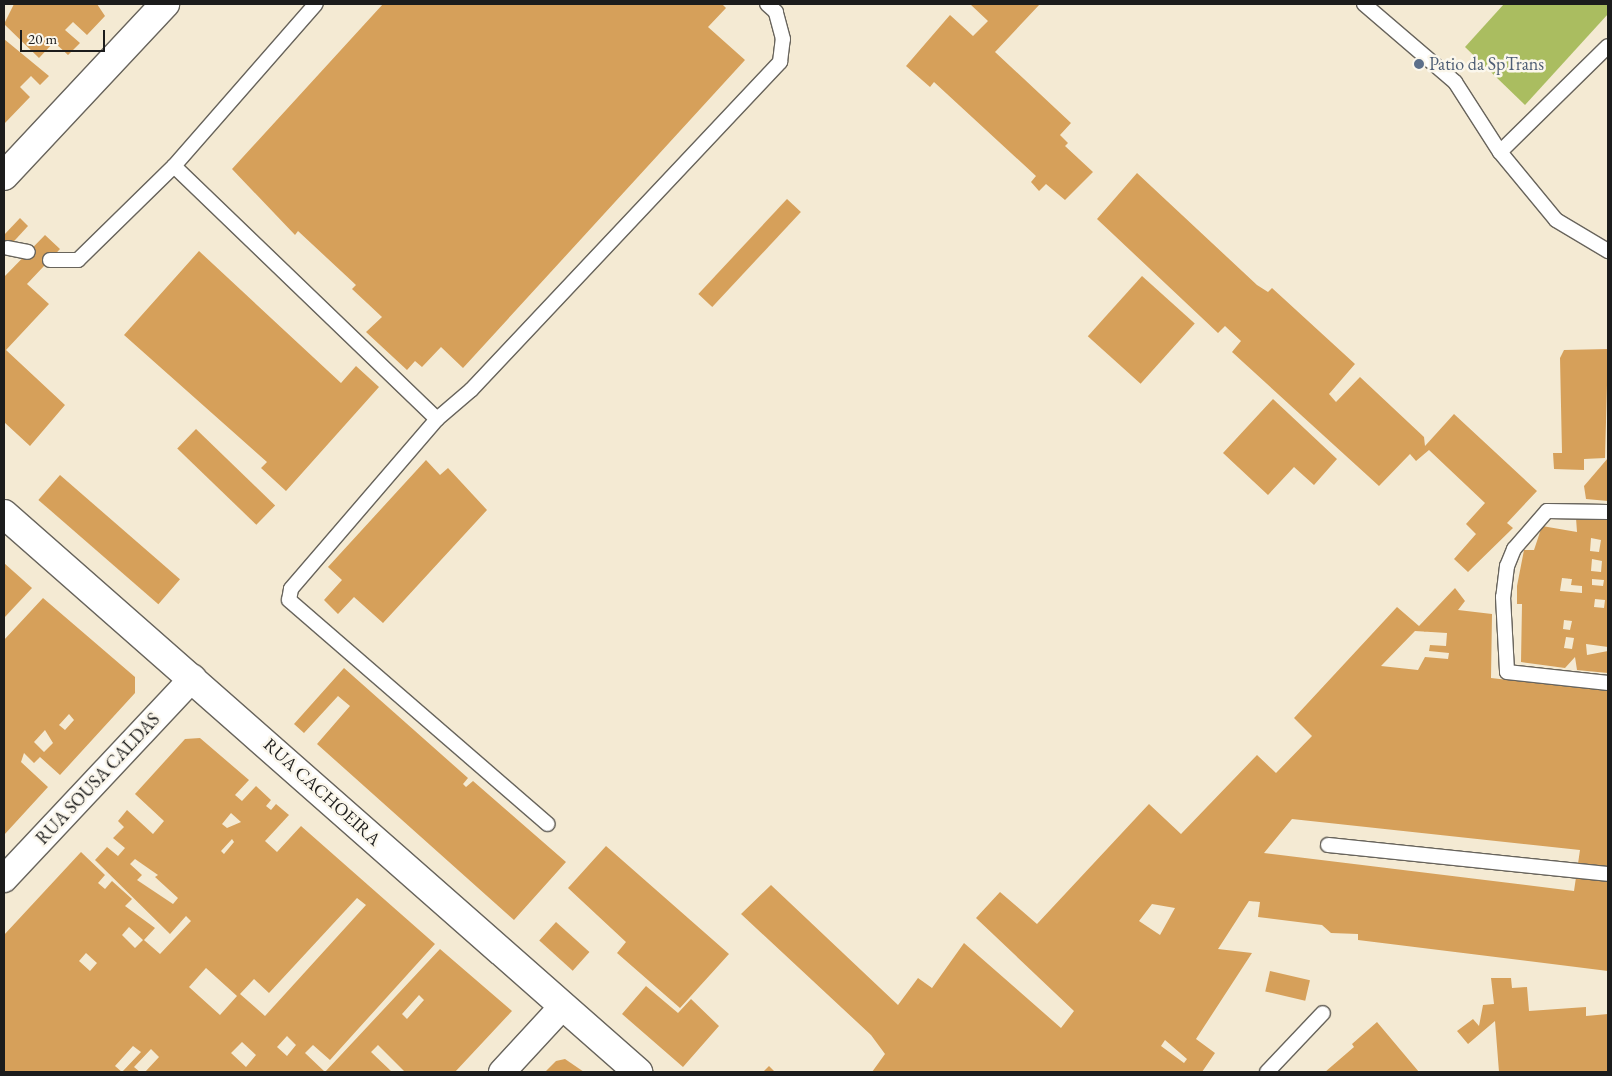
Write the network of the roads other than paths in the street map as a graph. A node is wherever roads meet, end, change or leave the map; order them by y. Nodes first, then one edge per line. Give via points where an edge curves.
1 (165, 4) edge
2 (316, 4) edge
3 (767, 4) edge
4 (1364, 4) edge
5 (1608, 46) edge
6 (1500, 152) junction
7 (174, 166) junction
8 (4, 176) edge
9 (8, 248) dead end
10 (1608, 251) edge
11 (28, 252) dead end
12 (50, 260) dead end
13 (437, 419) junction
14 (1608, 512) edge
15 (4, 514) edge
16 (193, 678) junction
17 (1608, 683) edge
18 (548, 824) dead end
19 (1328, 845) dead end
20 (1608, 874) edge
21 (4, 879) edge
22 (563, 1006) junction
23 (1323, 1013) dead end
24 (502, 1072) edge
25 (638, 1072) edge
26 (1267, 1072) edge

1 - 8 street
2 - 7 lane
3 - 13 lane via 776,12 783,39 780,62 471,390
4 - 6 lane via 1455,82
5 - 6 lane
6 - 10 lane via 1556,220
7 - 12 lane via 78,260
7 - 13 lane
9 - 11 lane
13 - 18 lane via 291,589 289,600
14 - 17 lane via 1546,511 1514,549 1507,566 1503,597 1507,672
15 - 16 street, RUA CACHOEIRA
16 - 21 street, RUA SOUSA CALDAS
16 - 22 street, RUA CACHOEIRA
19 - 20 lane
22 - 24 street
22 - 25 street, RUA CACHOEIRA
23 - 26 lane

